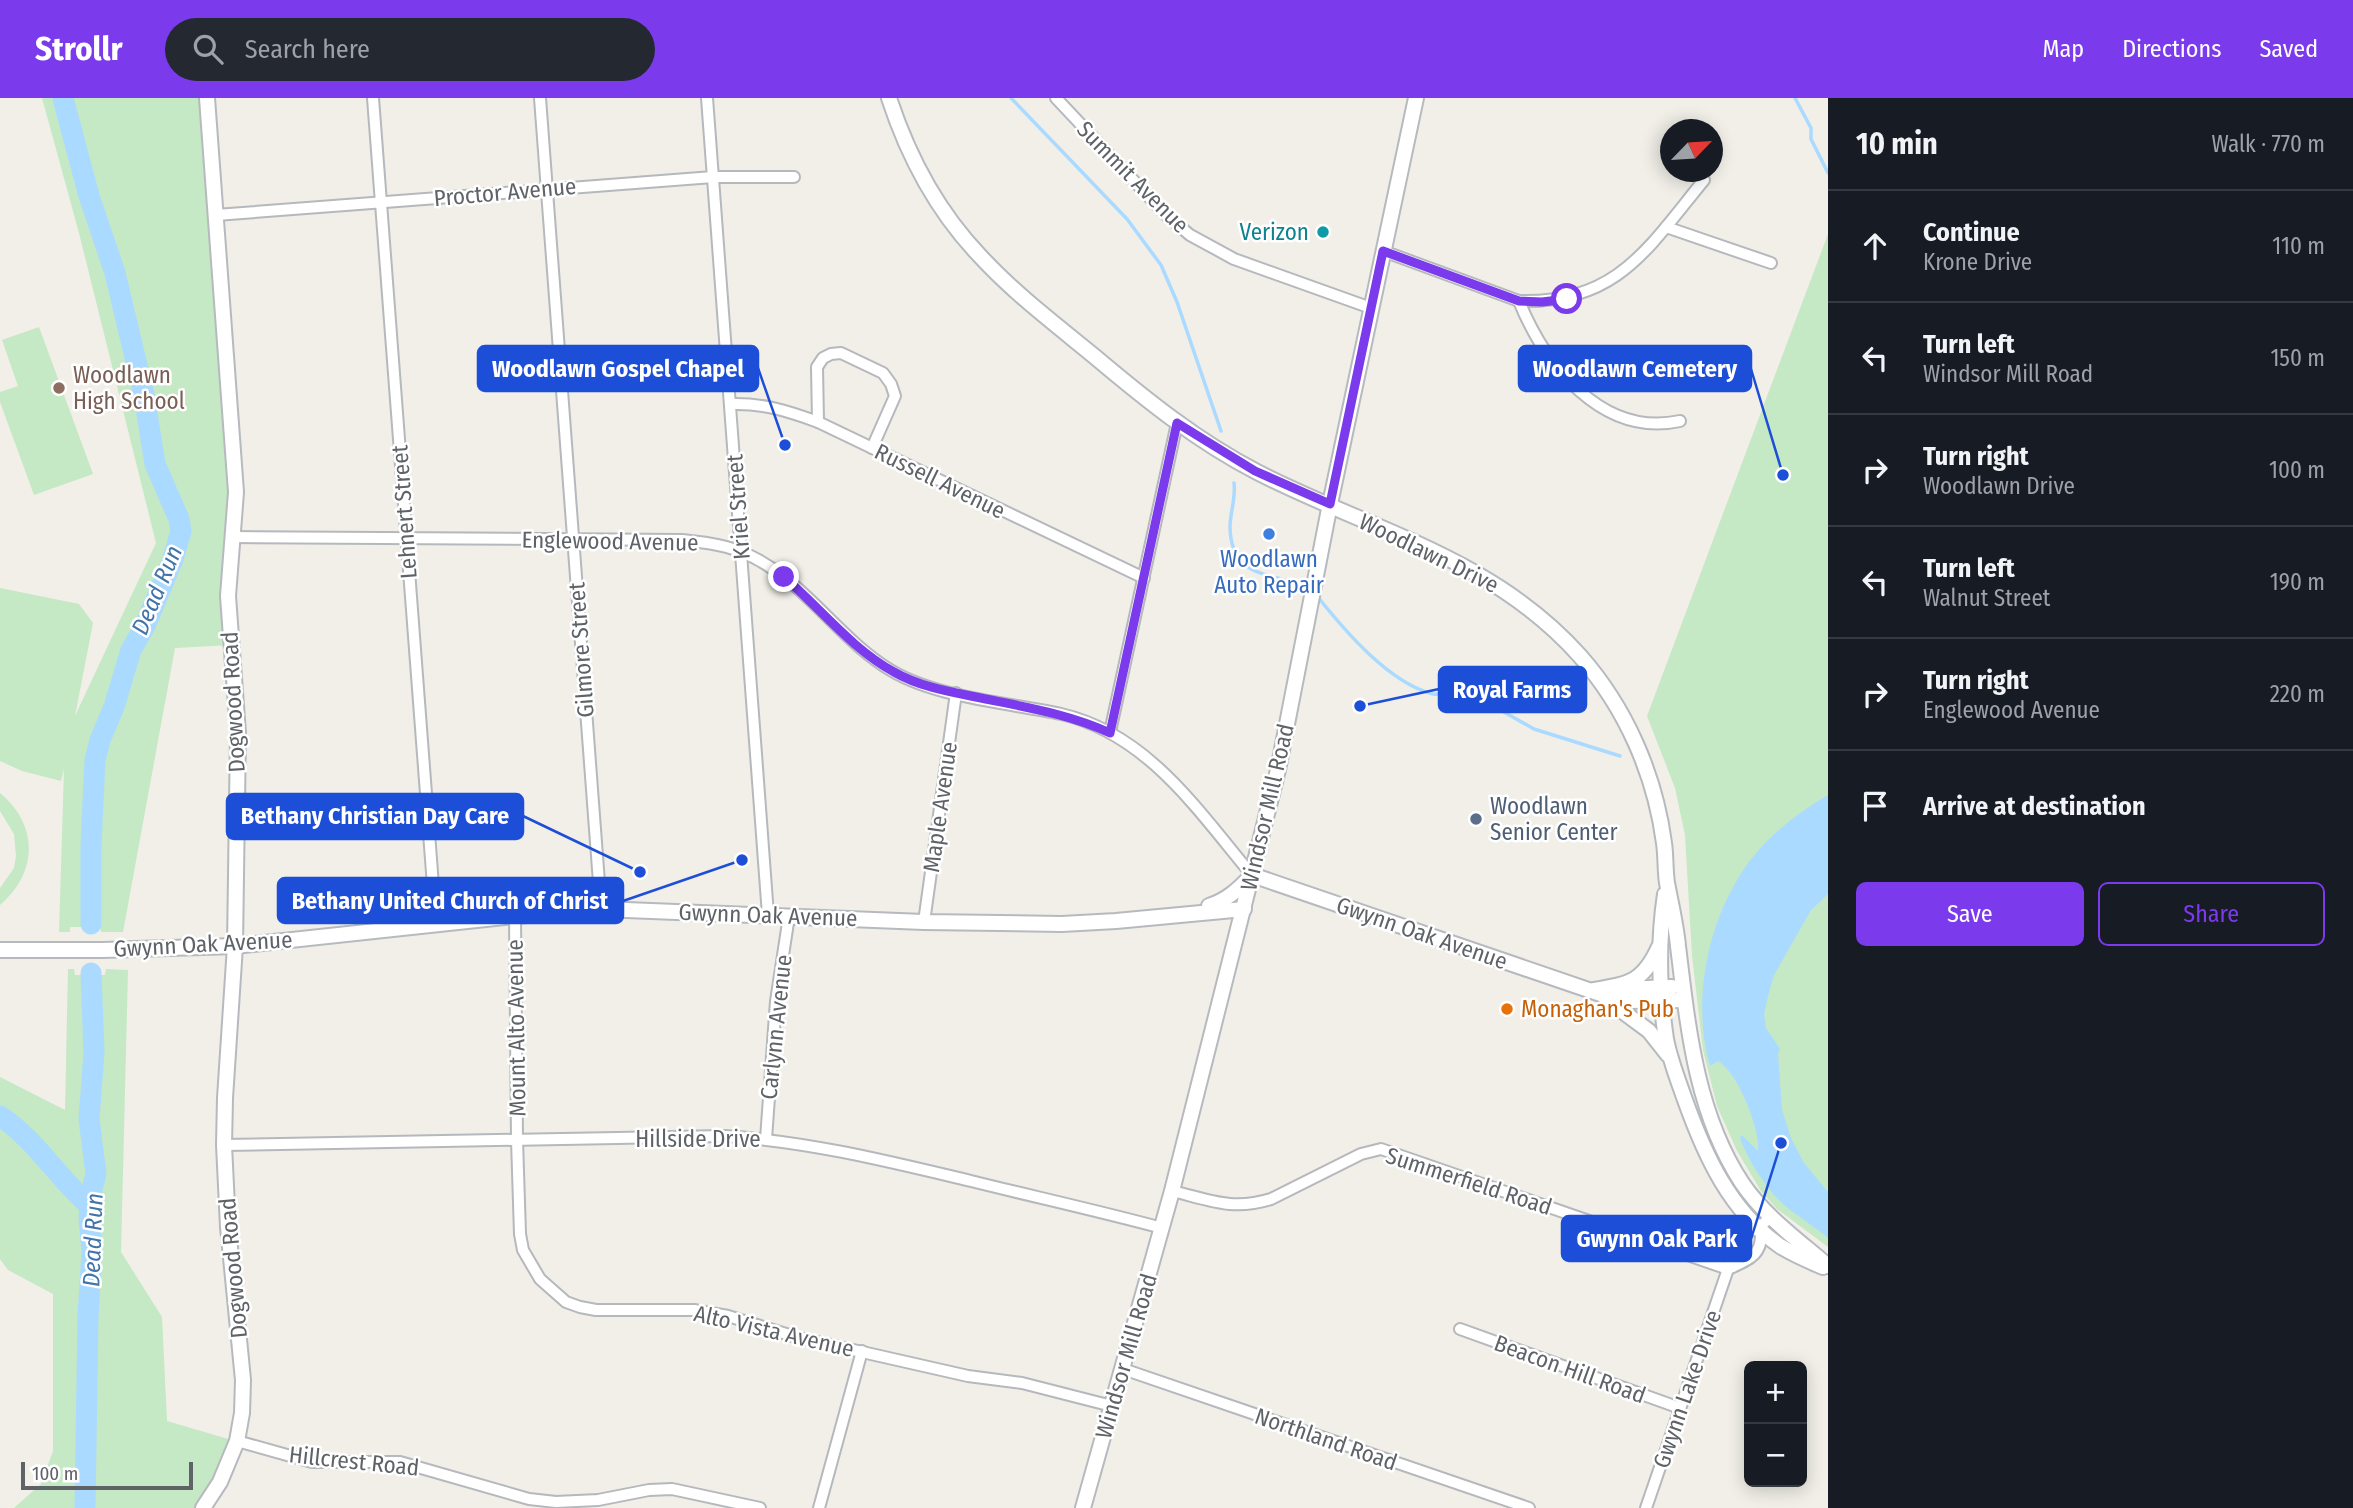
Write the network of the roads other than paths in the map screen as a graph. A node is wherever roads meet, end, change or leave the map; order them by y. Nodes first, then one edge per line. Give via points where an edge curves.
1 (207, 98) edge
2 (373, 98) edge
3 (540, 98) edge
4 (707, 98) edge
5 (889, 98) edge
6 (1056, 98) edge
7 (1416, 98) edge
8 (713, 177) junction
9 (794, 177) dead end
10 (1702, 182) edge
11 (547, 188) junction
12 (381, 203) junction
13 (216, 215) junction
14 (1666, 227) junction
15 (1383, 251) junction
16 (1771, 263) dead end
17 (1519, 301) junction
18 (1371, 308) junction
19 (731, 404) junction
20 (1680, 421) dead end
21 (818, 422) junction
22 (1177, 423) junction
23 (872, 448) junction
24 (1330, 504) junction
25 (232, 537) junction
26 (406, 538) junction
27 (573, 540) junction
28 (741, 551) junction
29 (1144, 578) junction
30 (956, 693) junction
31 (1110, 733) junction
32 (1252, 875) junction
33 (1667, 882) junction
34 (601, 909) junction
35 (1244, 909) junction
36 (1191, 913) junction
37 (768, 915) junction
38 (514, 916) junction
39 (789, 916) junction
40 (925, 922) junction
41 (436, 925) junction
42 (1661, 942) junction
43 (235, 946) junction
44 (0, 950) edge
45 (1593, 991) junction
46 (1683, 993) junction
47 (1662, 994) junction
48 (1672, 1061) junction
49 (766, 1139) junction
50 (517, 1140) junction
51 (225, 1145) junction
52 (1172, 1191) junction
53 (1765, 1222) junction
54 (1162, 1228) junction
55 (1828, 1268) edge
56 (1728, 1269) junction
57 (1460, 1329) dead end
58 (862, 1351) junction
59 (1123, 1369) junction
60 (1112, 1406) junction
61 (1680, 1408) junction
62 (237, 1441) junction
63 (1086, 1507) edge
64 (203, 1508) edge
65 (760, 1508) edge
66 (819, 1508) edge
67 (1529, 1508) edge
68 (1646, 1508) edge

1 - 13 main road, Dogwood Road
2 - 12 street, Lehnert Street
3 - 11 street, Gilmore Street
4 - 8 street, Kriel Street
5 - 22 main road, Woodlawn Drive via 913,160 977,253
6 - 18 street, Summit Avenue via 1190,236 1234,259
7 - 15 main road, Windsor Mill Road
8 - 9 street, Proctor Avenue
8 - 11 street, Proctor Avenue
8 - 19 street, Kriel Street
10 - 14 street
11 - 12 street, Proctor Avenue
11 - 27 street, Gilmore Street
12 - 13 street, Proctor Avenue
12 - 26 street, Lehnert Street
13 - 25 main road, Dogwood Road via 235,458
14 - 16 street
14 - 17 street via 1625,271 1592,290 1567,299
15 - 17 street
15 - 18 main road, Windsor Mill Road
17 - 20 street via 1538,342 1582,393 1616,415 1633,420
18 - 24 main road, Windsor Mill Road
19 - 21 street, Russell Avenue via 771,406
19 - 28 street, Kriel Street
21 - 23 street, Russell Avenue
21 - 23 street via 817,367 823,358 841,353 883,373 895,396
22 - 24 main road, Woodlawn Drive via 1255,471
22 - 29 street
23 - 29 street, Russell Avenue
24 - 32 main road, Windsor Mill Road via 1278,770
24 - 33 main road, Woodlawn Drive via 1444,556 1514,595 1582,659 1621,713 1644,766 1657,806
25 - 26 street, Englewood Avenue
25 - 43 main road, Dogwood Road via 229,596 237,733
26 - 27 street, Englewood Avenue
26 - 41 street, Lehnert Street
27 - 28 street, Englewood Avenue via 682,540
27 - 34 street, Gilmore Street
28 - 30 street, Englewood Avenue via 784,577 893,671
28 - 37 street, Kriel Street
29 - 31 street
30 - 31 street, Englewood Avenue via 1064,715
30 - 40 street, Maple Avenue
31 - 32 street, Englewood Avenue via 1168,776
32 - 35 main road, Windsor Mill Road
32 - 36 main road via 1224,901
32 - 45 main road, Gwynn Oak Avenue
33 - 42 main road, Woodlawn Drive
33 - 46 main road, Woodlawn Drive
34 - 37 main road, Gwynn Oak Avenue
34 - 38 main road, Gwynn Oak Avenue
35 - 36 main road, Gwynn Oak Avenue
35 - 52 main road, Windsor Mill Road
36 - 40 main road, Gwynn Oak Avenue via 1062,924
37 - 39 main road, Gwynn Oak Avenue
38 - 41 main road, Gwynn Oak Avenue
38 - 50 street, Mount Alto Avenue
39 - 40 main road, Gwynn Oak Avenue
39 - 49 street, Carlynn Avenue via 775,1011
41 - 43 main road, Gwynn Oak Avenue
42 - 45 main road via 1651,965 1634,981
42 - 47 main road, Woodlawn Drive
43 - 44 main road, Gwynn Oak Avenue
43 - 51 main road, Dogwood Road
45 - 47 main road, Gwynn Oak Avenue via 1627,1001
45 - 48 main road via 1649,1031
46 - 47 main road, Gwynn Oak Avenue
46 - 53 main road via 1710,1118 1726,1156
47 - 48 main road
48 - 53 main road via 1711,1164 1738,1206
49 - 50 street, Hillside Drive
49 - 54 street, Hillside Drive via 838,1150
50 - 51 street, Hillside Drive
50 - 58 street, Alto Vista Avenue via 523,1250 540,1279 566,1302 596,1310 694,1310
51 - 62 main road, Dogwood Road via 243,1380
52 - 54 main road, Windsor Mill Road
52 - 56 street, Summerfield Road via 1226,1205 1255,1204 1381,1149
53 - 55 main road via 1780,1245
53 - 56 street, Gwynn Lake Drive via 1741,1234
53 - 56 street via 1759,1250
54 - 59 main road, Windsor Mill Road
56 - 61 street, Gwynn Lake Drive
57 - 61 street, Beacon Hill Road
58 - 60 street, Alto Vista Avenue
58 - 66 street
59 - 60 main road, Windsor Mill Road
59 - 67 street, Northland Road
60 - 63 main road, Windsor Mill Road
61 - 68 street, Gwynn Lake Drive
62 - 64 main road, Dogwood Road
62 - 65 street, Hillcrest Road via 312,1462 400,1462 529,1499 598,1500 672,1489

